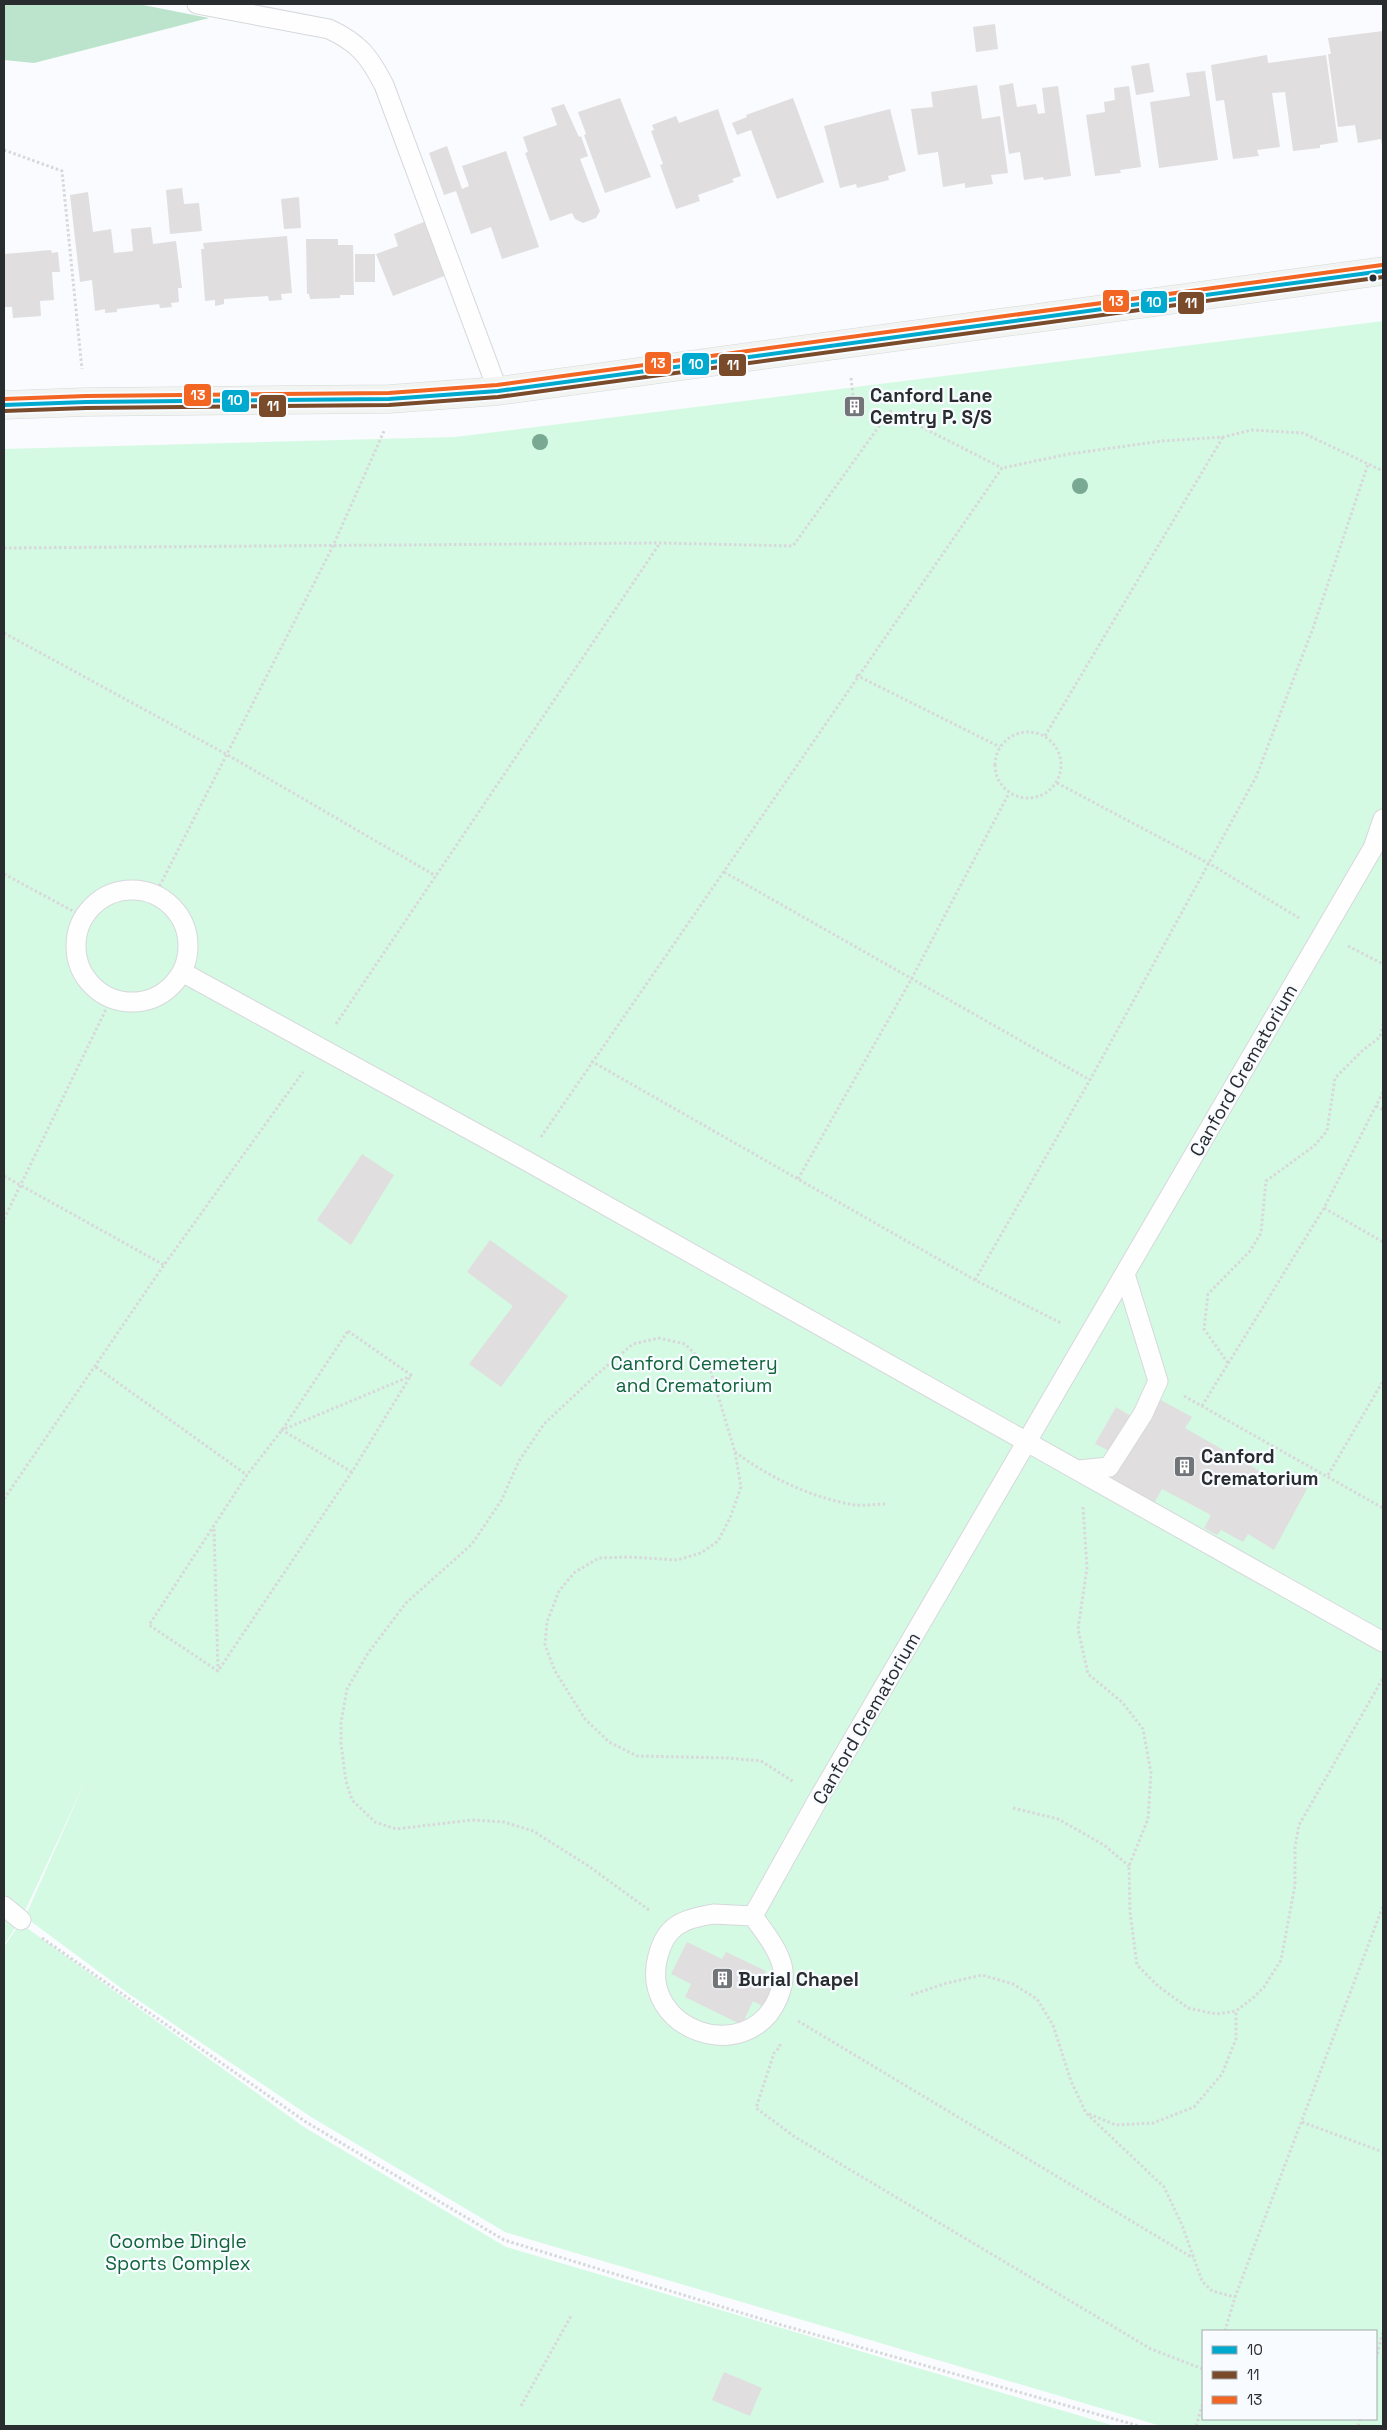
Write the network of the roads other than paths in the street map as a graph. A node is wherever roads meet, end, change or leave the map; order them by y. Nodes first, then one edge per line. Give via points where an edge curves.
1 (197, 4) edge
2 (1383, 271) edge
3 (498, 390) junction
4 (4, 405) edge
5 (1383, 819) edge
6 (182, 972) junction
7 (1125, 1274) junction
8 (1028, 1442) junction
9 (1079, 1470) junction
10 (1383, 1642) edge
11 (4, 1906) edge
12 (753, 1916) junction
13 (21, 1920) road end

1 - 3 lane via 329,28 362,48 384,85
2 - 3 main road
3 - 4 main road via 389,399
5 - 7 lane, Canford Crematorium via 1373,848
6 - 6 lane via 188,955 188,936 182,919 170,904 155,895 139,890 108,895 84,917 77,935 76,954 83,973 95,988 111,999 144,1001 159,995
6 - 8 lane
7 - 8 lane, Canford Crematorium
7 - 9 lane via 1158,1381 1143,1414 1109,1467
8 - 9 lane
8 - 12 lane, Canford Crematorium
9 - 10 lane
11 - 13 lane
12 - 12 lane via 777,1951 782,1967 782,1988 774,2007 760,2022 741,2032 720,2036 699,2033 680,2022 666,2007 657,1986 659,1952 673,1927 692,1918 713,1914

